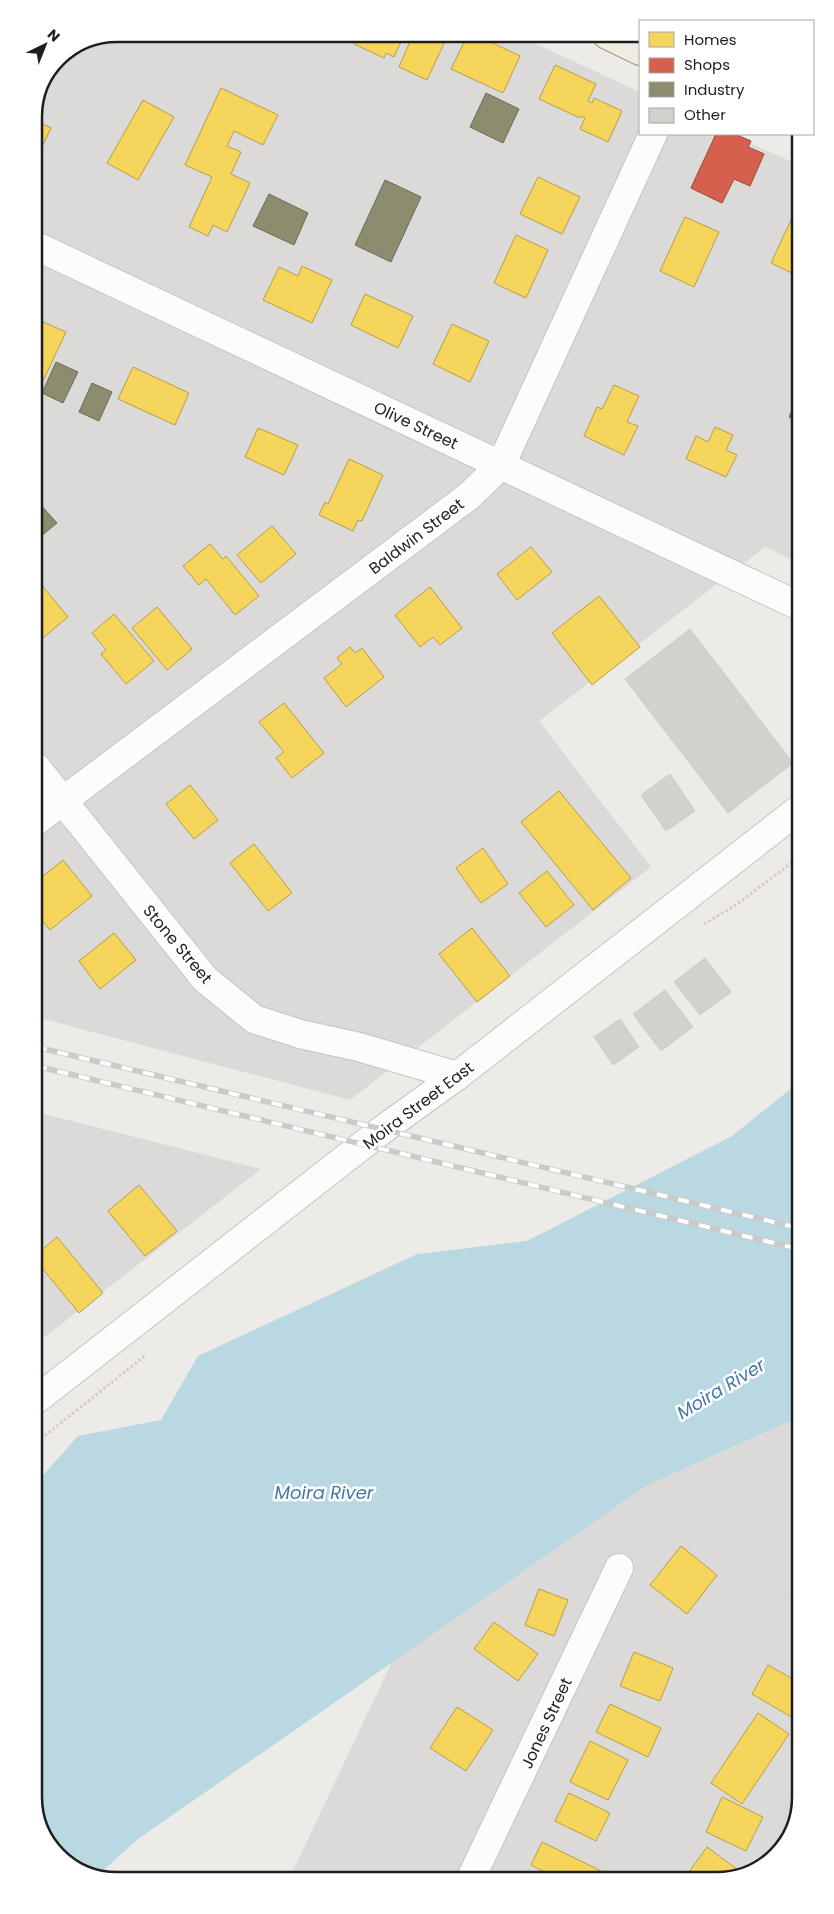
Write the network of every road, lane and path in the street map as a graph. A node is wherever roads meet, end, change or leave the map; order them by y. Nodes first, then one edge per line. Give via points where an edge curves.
1 (624, 43) edge
2 (639, 51) edge
3 (654, 135) edge
4 (43, 249) edge
5 (502, 465) junction
6 (792, 603) edge
7 (43, 776) edge
8 (62, 801) junction
9 (792, 815) edge
10 (43, 816) edge
11 (456, 1076) junction
12 (43, 1394) edge
13 (619, 1568) dead end
14 (474, 1872) edge

1 - 2 main road
3 - 5 street, Baldwin Street
4 - 5 street, Olive Street
5 - 6 street, Olive Street
5 - 8 street, Baldwin Street via 469,496
7 - 8 street, Stone Street
8 - 10 street, Baldwin Street
8 - 11 street, Stone Street via 205,979 254,1019
9 - 11 street, Moira Street East
11 - 12 street, Moira Street East
13 - 14 street, Jones Street

